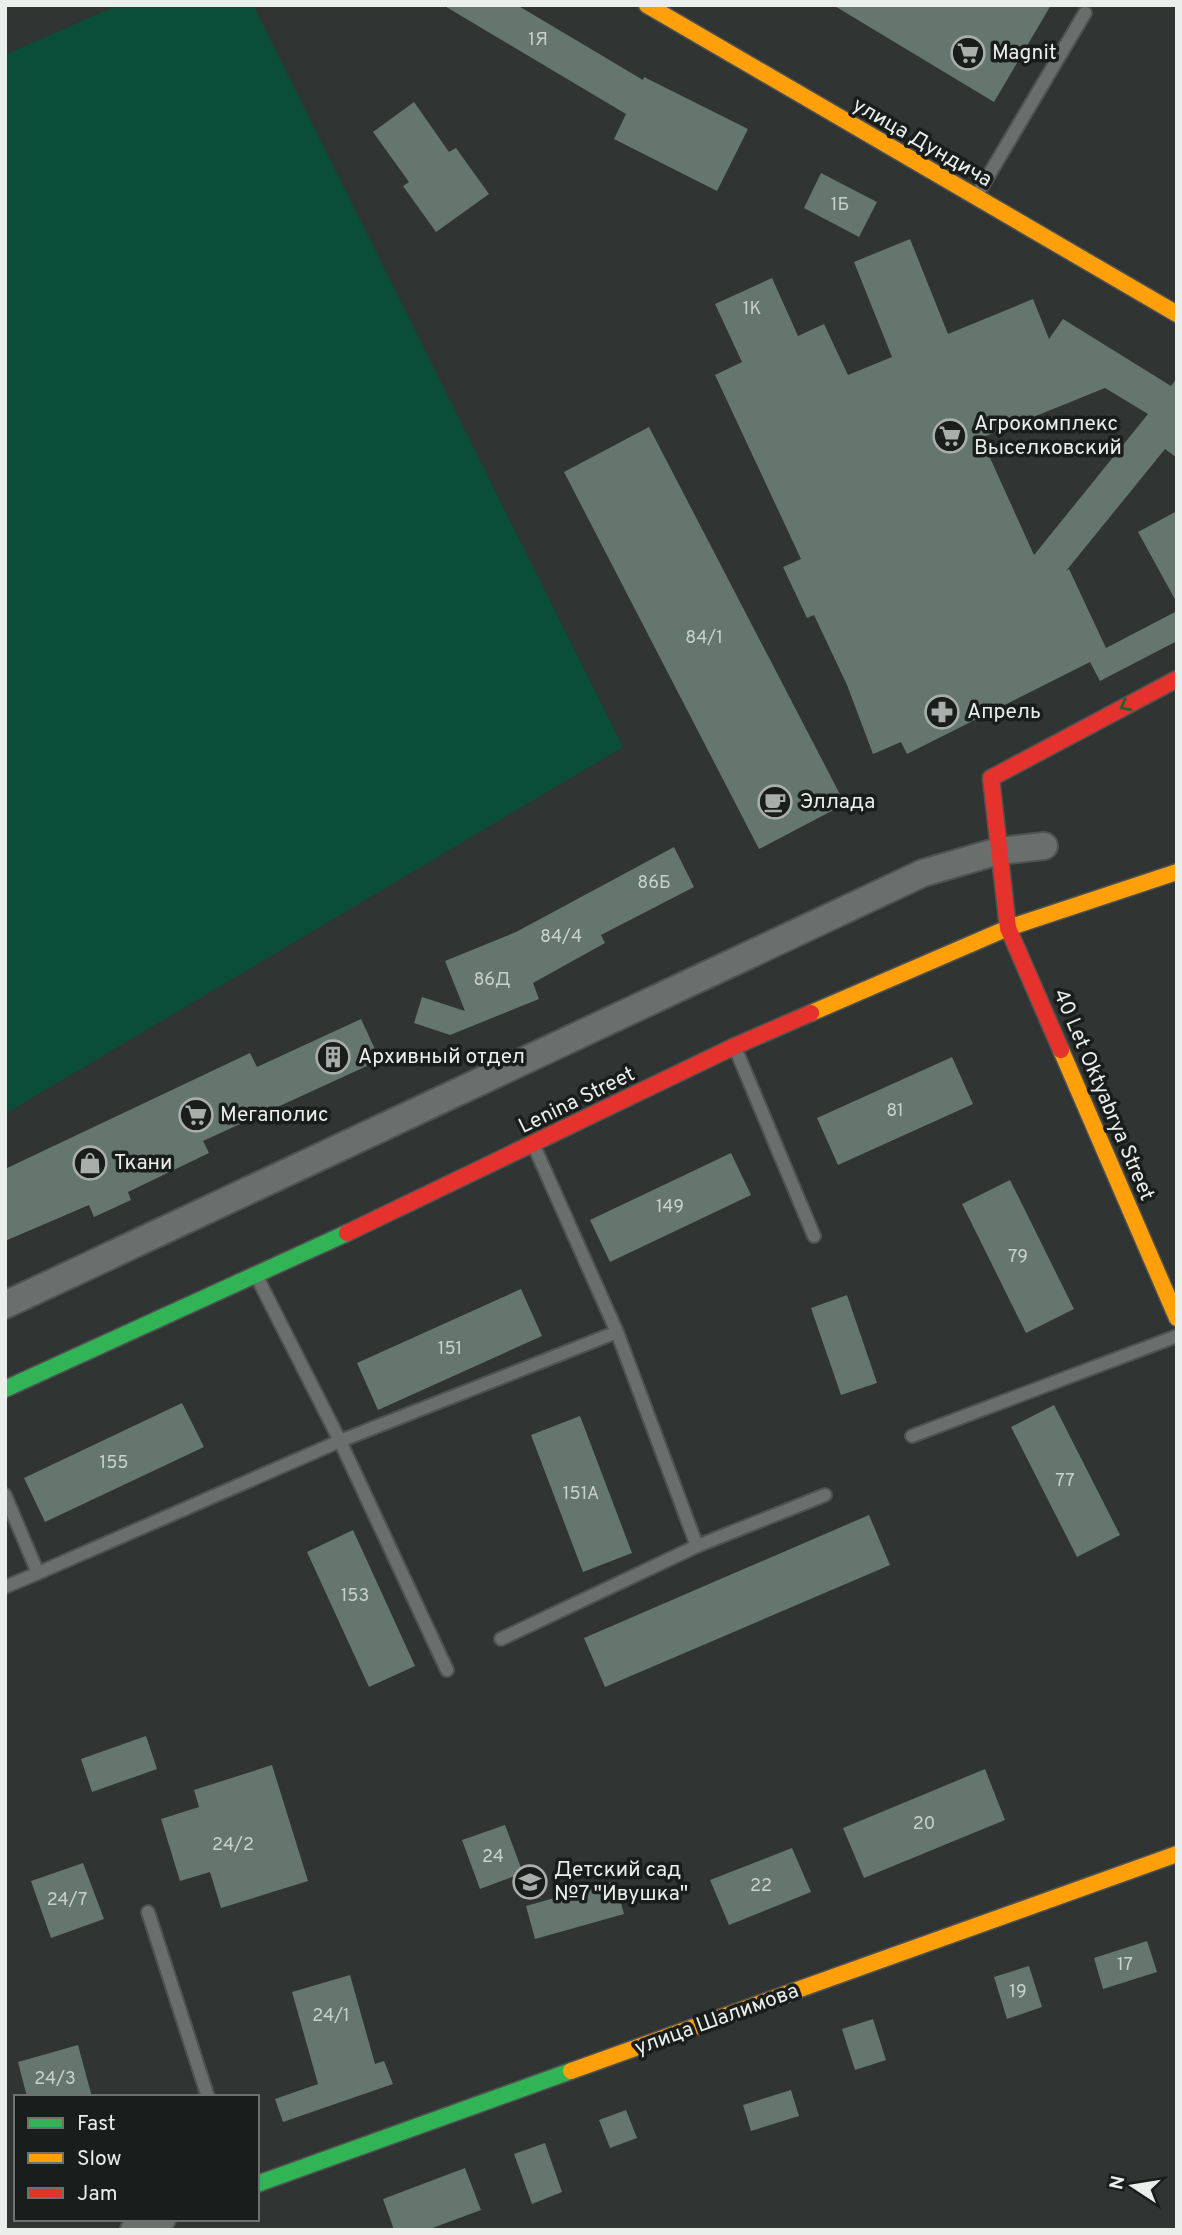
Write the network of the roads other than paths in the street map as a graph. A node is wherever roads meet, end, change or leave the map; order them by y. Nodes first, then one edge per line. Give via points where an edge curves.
1 (647, 5) edge
2 (1085, 13) dead end
3 (975, 198) junction
4 (1177, 314) edge
5 (1177, 679) edge
6 (1044, 846) dead end
7 (999, 851) junction
8 (1177, 872) edge
9 (1008, 928) junction
10 (735, 1046) junction
11 (534, 1146) junction
12 (814, 1236) dead end
13 (257, 1277) junction
14 (5, 1305) edge
15 (1177, 1318) edge
16 (617, 1332) junction
17 (1177, 1336) edge
18 (5, 1389) edge
19 (912, 1436) dead end
20 (340, 1440) junction
21 (5, 1495) edge
22 (825, 1495) dead end
23 (697, 1546) junction
24 (38, 1573) junction
25 (5, 1587) edge
26 (501, 1639) dead end
27 (447, 1670) dead end
28 (1177, 1854) edge
29 (148, 1912) dead end
30 (207, 2095) edge
31 (259, 2183) edge
32 (157, 2221) edge
33 (134, 2230) edge

1 - 3 street, улица Дундича
2 - 3 lane
3 - 4 street, улица Дундича
5 -> 7 street, 40 Let Oktyabrya Street via 991,778
6 - 7 street
7 - 9 street, 40 Let Oktyabrya Street
7 - 14 street via 923,873
8 - 9 street, Lenina Street
9 - 10 street, Lenina Street
9 - 15 street, 40 Let Oktyabrya Street
10 - 11 street, Lenina Street
10 - 12 lane
11 - 13 street, Lenina Street
11 - 16 lane
13 - 18 street, Lenina Street
13 - 20 lane
16 - 20 lane
16 - 23 lane
17 - 19 lane
20 - 24 lane
20 - 27 lane
21 - 24 lane
22 - 23 lane
23 - 26 lane
24 - 25 lane
28 - 31 street, улица Шалимова
29 - 30 lane
32 - 33 street

